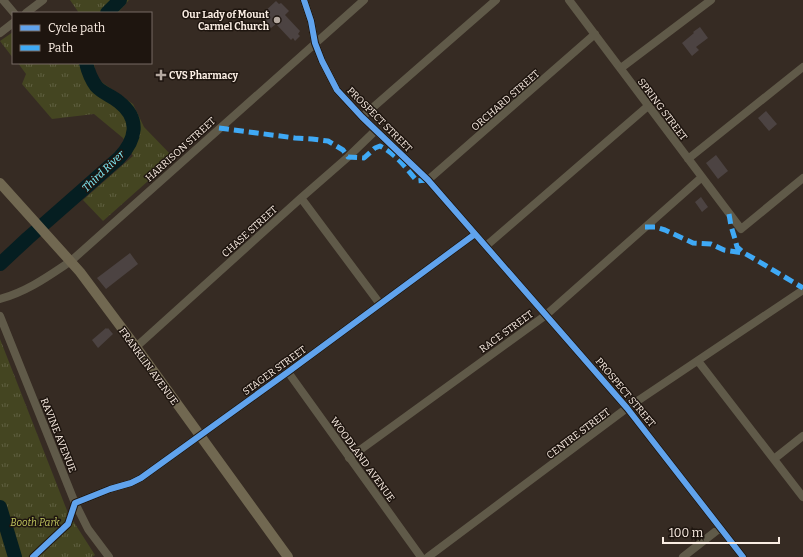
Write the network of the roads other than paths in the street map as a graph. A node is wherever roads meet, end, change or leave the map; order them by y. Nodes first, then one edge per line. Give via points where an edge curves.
1 (3, 0) edge
2 (43, 0) edge
3 (304, 0) edge
4 (364, 0) edge
5 (496, 0) edge
6 (569, 0) edge
7 (711, 0) edge
8 (13, 12) edge
9 (27, 12) edge
10 (12, 24) edge
11 (0, 33) edge
12 (595, 34) junction
13 (315, 43) junction
14 (803, 66) edge
15 (620, 68) junction
16 (648, 106) junction
17 (362, 118) junction
18 (376, 130) junction
19 (688, 159) junction
20 (702, 177) junction
21 (803, 178) edge
22 (428, 180) junction
23 (0, 183) edge
24 (301, 198) junction
25 (475, 234) junction
26 (486, 246) junction
27 (71, 261) junction
28 (803, 290) edge
29 (0, 299) edge
30 (380, 304) junction
31 (546, 315) junction
32 (0, 316) edge
33 (136, 347) junction
34 (698, 361) junction
35 (288, 372) junction
36 (628, 408) junction
37 (200, 436) junction
38 (803, 436) edge
39 (349, 458) junction
40 (774, 459) junction
41 (803, 497) edge
42 (75, 503) junction
43 (720, 528) junction
44 (109, 557) edge
45 (288, 557) edge
46 (422, 557) edge
47 (428, 557) edge
48 (683, 557) edge
49 (743, 557) edge

1 - 8 street
2 - 9 street
3 - 13 street, PROSPECT STREET
4 - 13 street, HARRISON STREET
5 - 17 street
6 - 12 street, SPRING STREET
7 - 15 street
10 - 11 street
12 - 15 street, SPRING STREET
12 - 22 street, ORCHARD STREET
13 - 17 street, PROSPECT STREET via 337,90
13 - 27 street, HARRISON STREET
14 - 19 street
15 - 16 street, SPRING STREET
16 - 19 street, SPRING STREET
16 - 26 street
17 - 18 street, PROSPECT STREET
18 - 22 street, PROSPECT STREET
18 - 24 street, CHASE STREET
19 - 20 street, SPRING STREET
20 - 21 street, SPRING STREET via 741,229
20 - 31 street, RACE STREET
22 - 25 street, PROSPECT STREET
23 - 27 main road, FRANKLIN AVENUE
24 - 30 street
24 - 33 street, CHASE STREET
25 - 26 street, PROSPECT STREET
25 - 30 street, STAGER STREET
26 - 31 street, PROSPECT STREET
27 - 29 street, HARRISON STREET via 33,286
27 - 33 main road, FRANKLIN AVENUE
28 - 34 street, CENTRE STREET
30 - 35 street, STAGER STREET
31 - 36 street, PROSPECT STREET
31 - 39 street, RACE STREET
32 - 42 street, RAVINE AVENUE
33 - 37 main road, FRANKLIN AVENUE
34 - 36 street, CENTRE STREET
34 - 40 street
35 - 37 street, STAGER STREET
35 - 39 street, WOODLAND AVENUE
36 - 43 street, PROSPECT STREET
36 - 47 street, CENTRE STREET
37 - 42 street, STAGER STREET via 141,478
37 - 45 main road, FRANKLIN AVENUE
38 - 40 street
39 - 46 street, WOODLAND AVENUE
40 - 41 street
42 - 44 street, RAVINE AVENUE via 88,529
43 - 48 street
43 - 49 street, PROSPECT STREET

